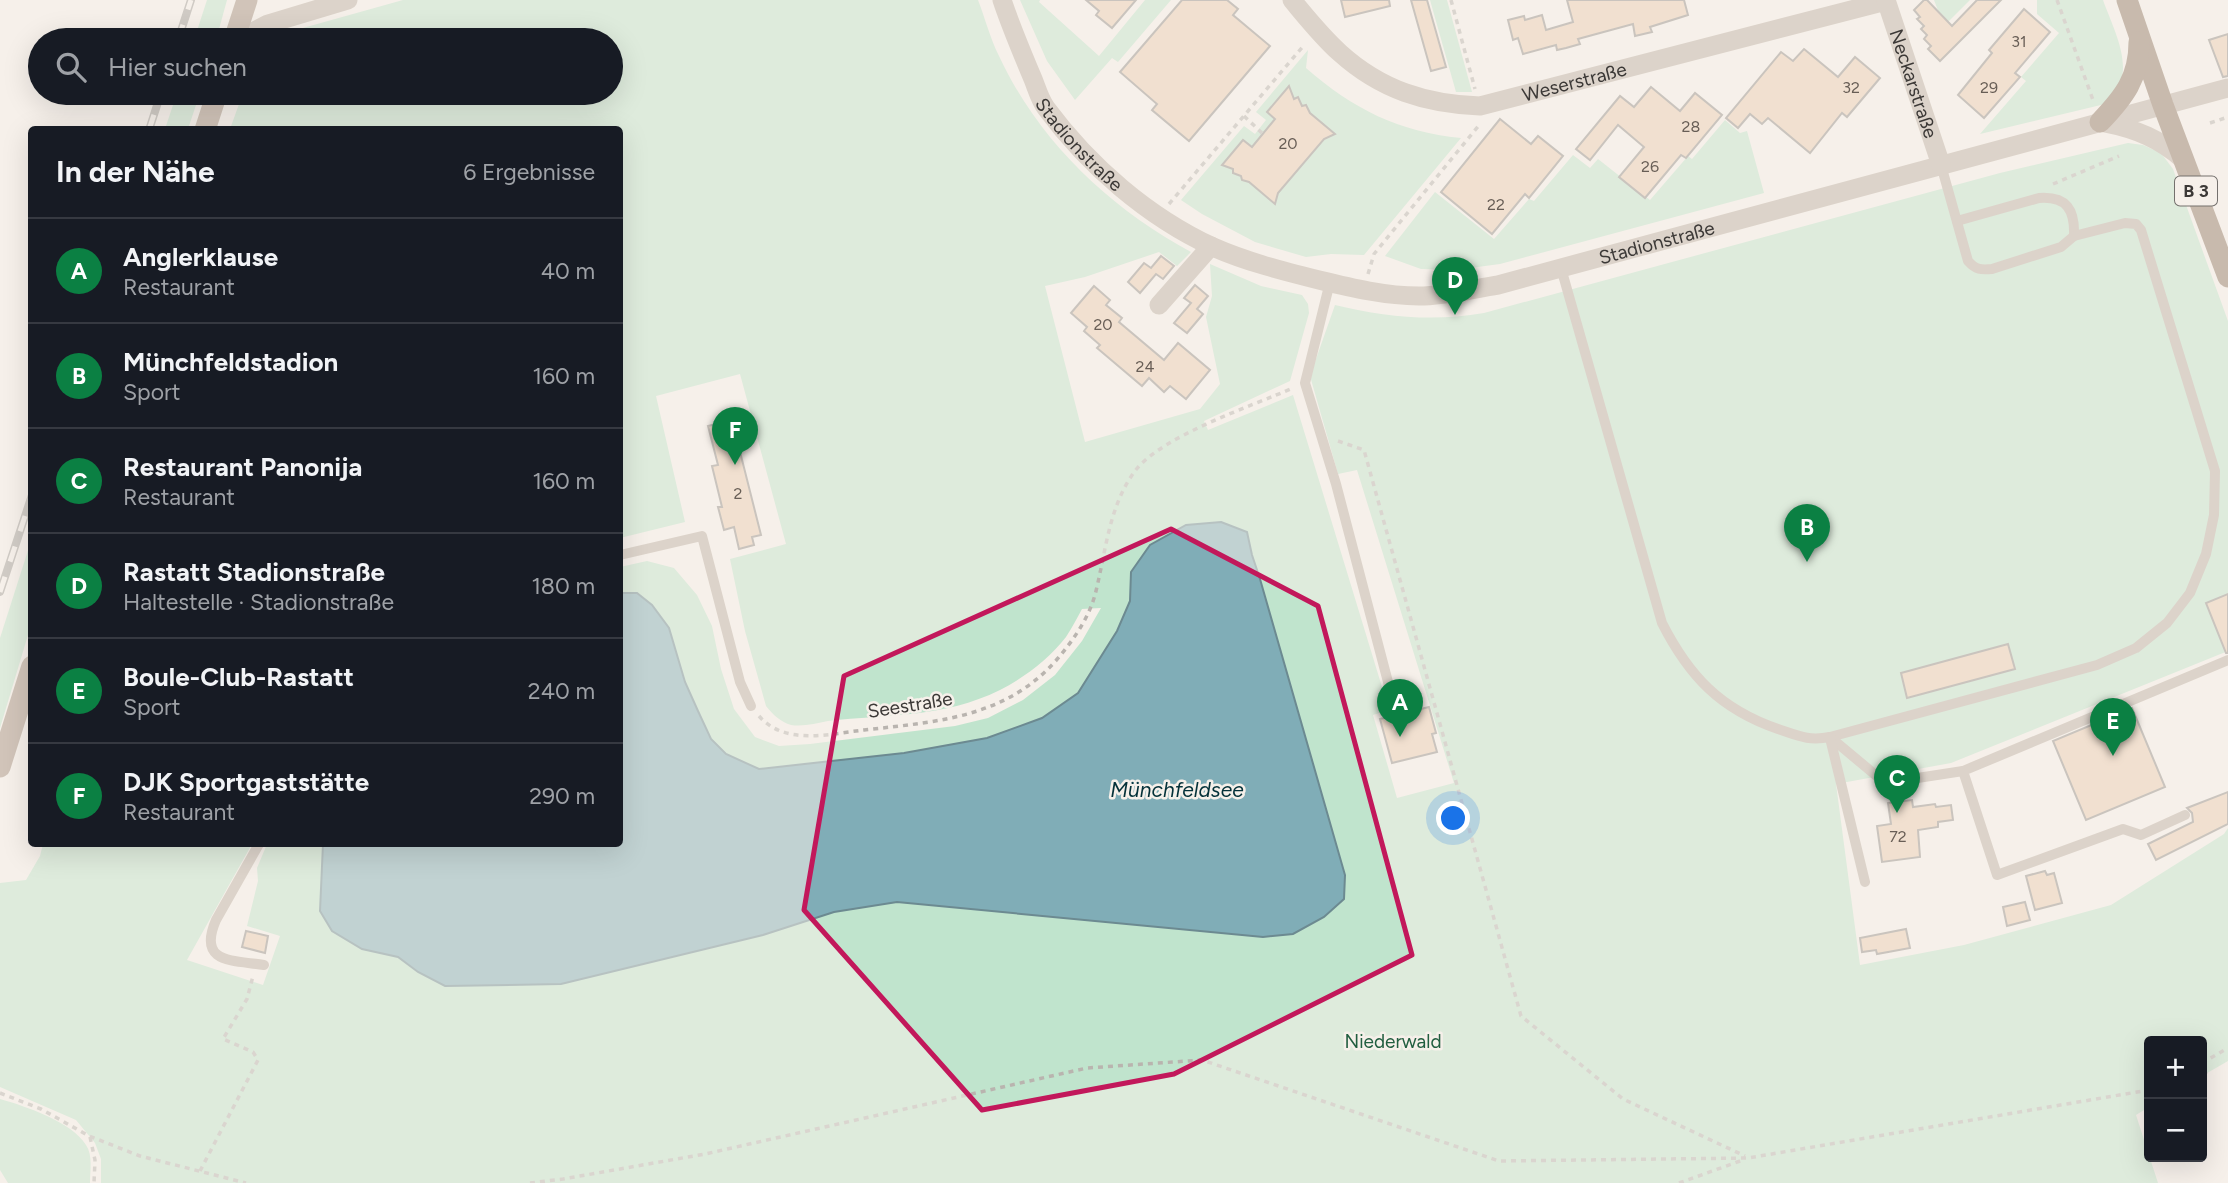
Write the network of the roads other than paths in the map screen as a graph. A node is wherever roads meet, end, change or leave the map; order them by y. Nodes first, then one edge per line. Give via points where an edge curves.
1 (247, 0) edge
2 (309, 0) edge
3 (1002, 0) edge
4 (1292, 0) edge
5 (1886, 0) edge
6 (2127, 0) edge
7 (343, 1) edge
8 (239, 28) edge
9 (260, 28) edge
10 (2140, 37) junction
11 (2228, 88) edge
12 (213, 105) edge
13 (2163, 105) junction
14 (2100, 122) junction
15 (206, 126) edge
16 (2184, 160) junction
17 (1941, 165) junction
18 (1957, 221) junction
19 (2074, 236) junction
20 (1211, 246) junction
21 (1561, 268) junction
22 (2228, 277) edge
23 (1330, 282) junction
24 (1159, 305) dead end
25 (623, 554) edge
26 (2228, 660) edge
27 (28, 679) edge
28 (1394, 701) dead end
29 (751, 706) road end
30 (1830, 737) junction
31 (0, 767) edge
32 (1963, 771) junction
33 (2185, 815) dead end
34 (257, 847) edge
35 (1865, 882) dead end
36 (259, 964) road end

1 - 8 street
2 - 7 street
3 - 20 street, Stadionstraße via 1045,106 1127,194
4 - 5 street, Weserstraße via 1340,53 1390,86 1428,101 1480,106
5 - 17 street, Neckarstraße
6 - 10 main road, B 3
7 - 9 street
10 - 13 main road, B 3
10 - 14 main road via 2139,62 2131,83
11 - 13 street, Stadionstraße
12 - 15 street
13 - 14 street, Stadionstraße
13 - 16 main road, B 3
14 - 16 street, Stadionstraße via 2151,136
14 - 17 street, Stadionstraße
16 - 22 main road, B 3
17 - 18 lane
17 - 21 street, Stadionstraße
18 - 19 lane via 2053,197 2069,208
18 - 19 lane via 1968,261 1981,270 2061,247
19 - 30 lane via 2125,223 2141,230 2216,471 2206,554 2190,593 2167,624 2136,648 2097,665
20 - 23 street, Stadionstraße
20 - 24 street
21 - 23 street, Stadionstraße via 1440,295 1417,296
21 - 30 lane via 1662,623 1677,652 1725,704 1763,724 1812,740
23 - 28 lane via 1305,383
25 - 29 lane via 702,536 740,682
26 - 32 lane
27 - 31 street
30 - 32 lane via 1885,783
30 - 35 lane
32 - 33 lane via 1997,875 2123,829 2141,835
34 - 36 lane via 211,933 210,946 228,961

